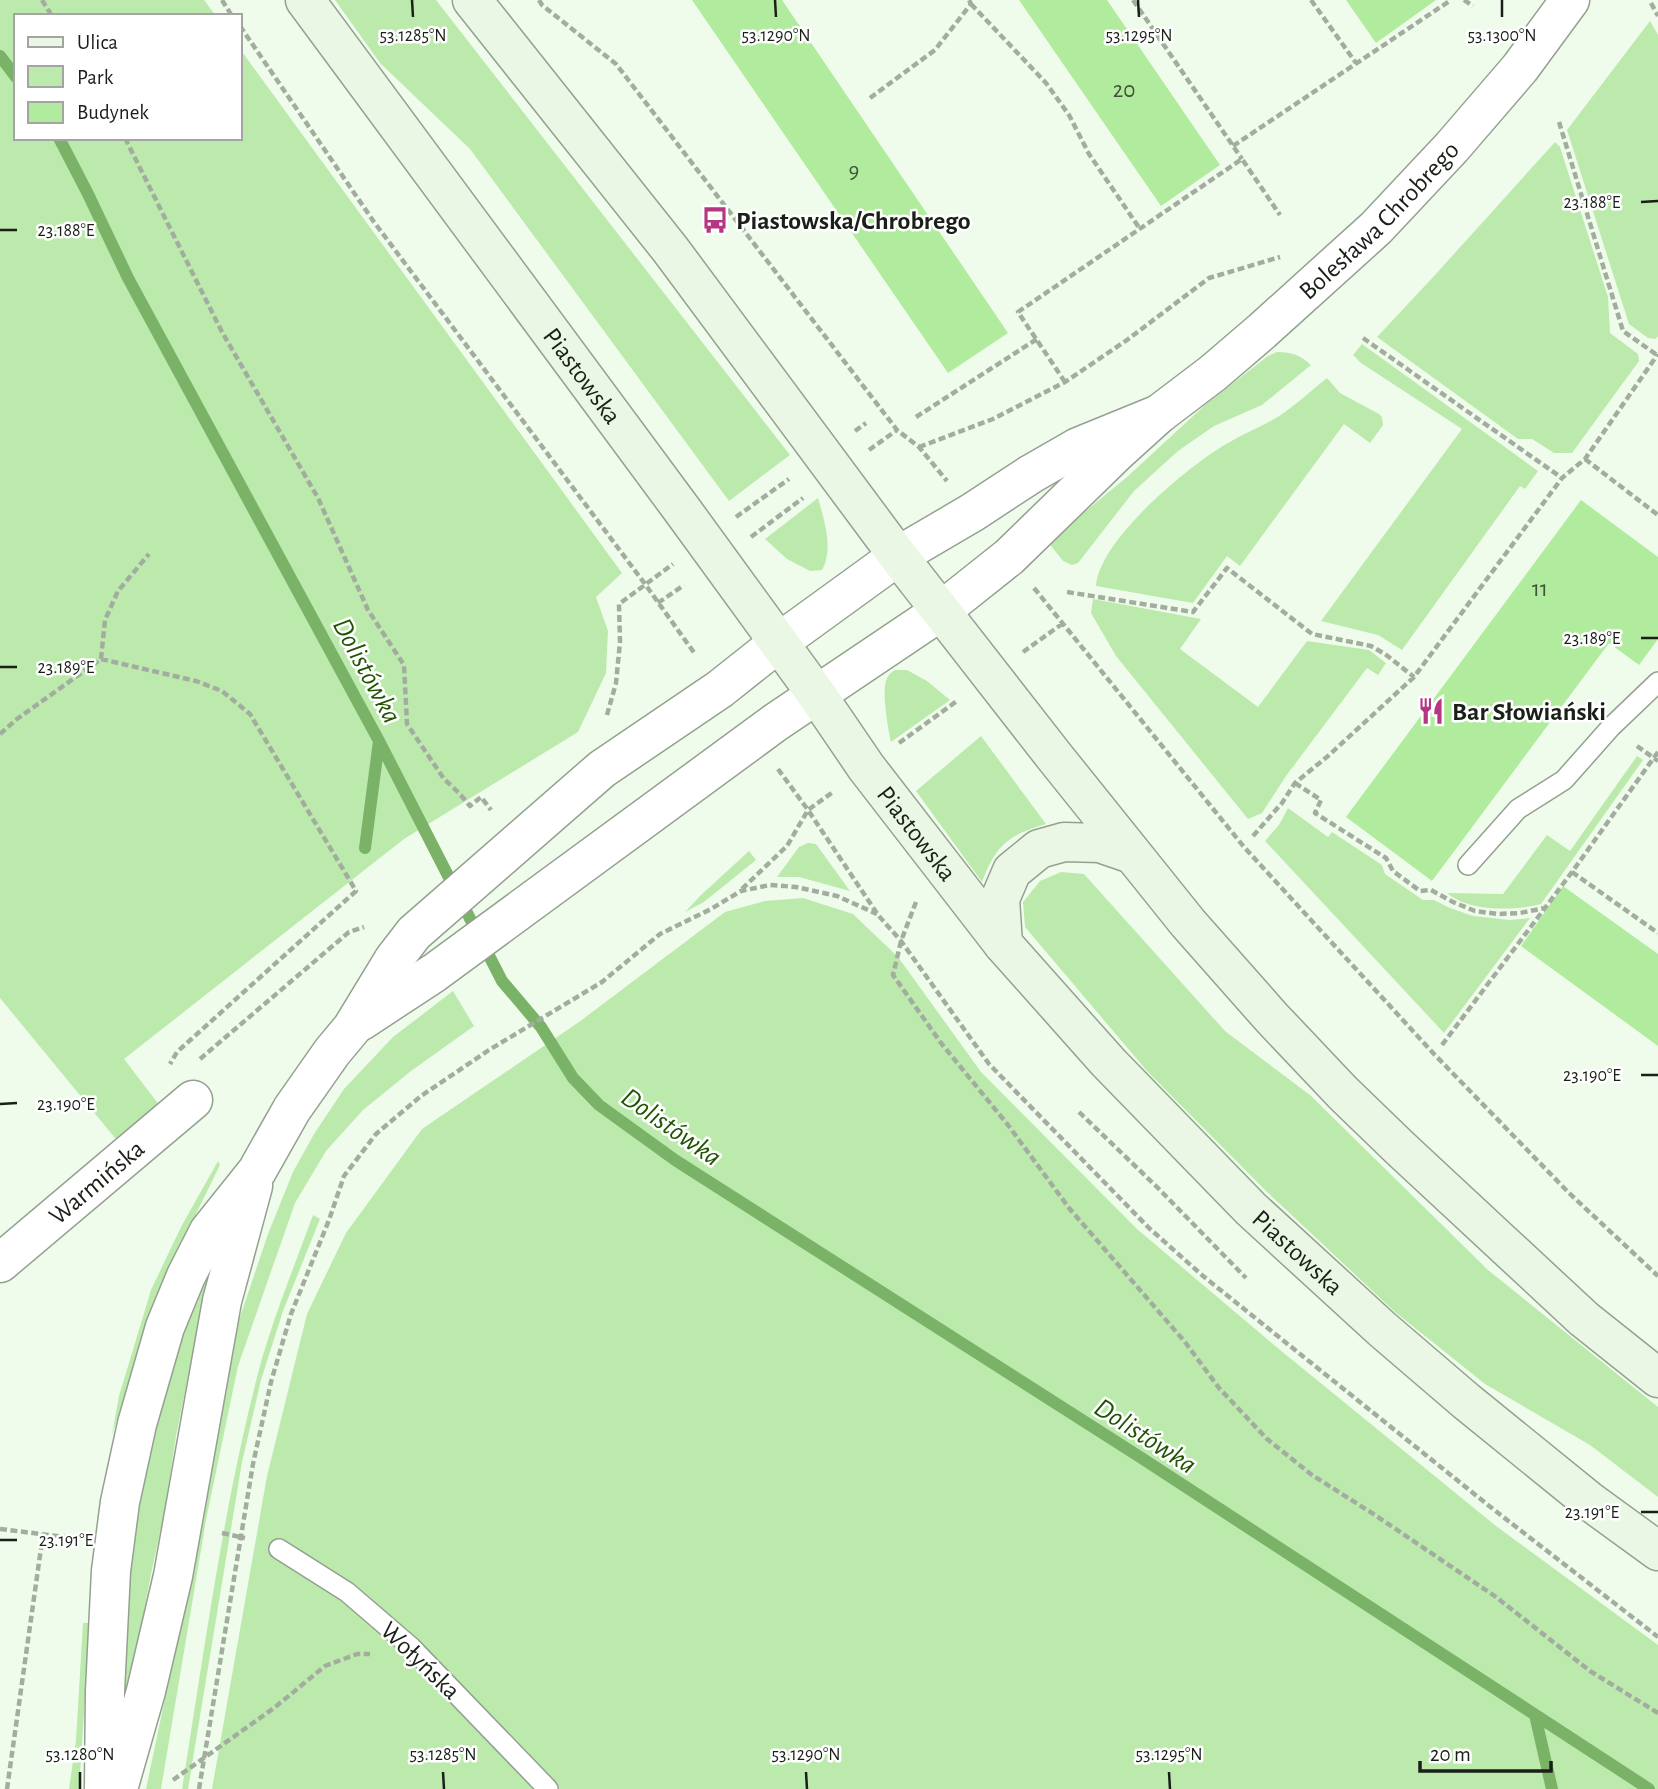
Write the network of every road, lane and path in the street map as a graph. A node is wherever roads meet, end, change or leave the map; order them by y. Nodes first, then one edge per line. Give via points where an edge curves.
1 (305, 0) edge
2 (472, 0) edge
3 (539, 0) edge
4 (1133, 0) edge
5 (1311, 0) edge
6 (1451, 0) edge
7 (1464, 0) edge
8 (1570, 0) edge
9 (970, 2) edge
10 (1651, 3) dead end
11 (1473, 6) dead end
12 (1658, 16) edge
13 (242, 29) edge
14 (1356, 63) junction
15 (870, 98) dead end
16 (1559, 122) dead end
17 (126, 140) edge
18 (1233, 146) junction
19 (1242, 159) junction
20 (1280, 215) dead end
21 (1140, 229) junction
22 (1283, 256) dead end
23 (1363, 338) dead end
24 (1037, 339) junction
25 (1658, 354) edge
26 (1065, 382) junction
27 (1160, 414) junction
28 (916, 417) dead end
29 (897, 430) junction
30 (919, 447) junction
31 (1585, 459) junction
32 (836, 474) junction
33 (1562, 478) junction
34 (973, 512) junction
35 (1658, 515) edge
36 (149, 554) dead end
37 (898, 556) junction
38 (1009, 557) junction
39 (718, 560) junction
40 (1068, 592) dead end
41 (658, 603) junction
42 (942, 611) junction
43 (1062, 624) junction
44 (778, 643) junction
45 (101, 659) junction
46 (992, 675) junction
47 (1414, 677) junction
48 (1658, 682) edge
49 (720, 689) junction
50 (817, 695) junction
51 (0, 734) edge
52 (756, 738) junction
53 (1658, 752) edge
54 (866, 767) junction
55 (1295, 783) junction
56 (808, 810) junction
57 (496, 816) dead end
58 (1252, 836) dead end
59 (1132, 854) junction
60 (1468, 865) dead end
61 (1572, 872) junction
62 (741, 891) junction
63 (918, 898) dead end
64 (1546, 907) junction
65 (878, 915) junction
66 (368, 926) dead end
67 (1658, 933) edge
68 (901, 941) junction
69 (1003, 944) junction
70 (352, 1028) junction
71 (1442, 1045) dead end
72 (192, 1083) joint
73 (1079, 1112) dead end
74 (155, 1131) junction
75 (257, 1171) junction
76 (0, 1263) edge
77 (1658, 1276) edge
78 (1247, 1278) dead end
79 (1658, 1377) edge
80 (0, 1530) edge
81 (43, 1534) junction
82 (84, 1540) dead end
83 (279, 1549) dead end
84 (1658, 1551) edge
85 (1658, 1637) edge
86 (422, 1660) junction
87 (1658, 1713) edge
88 (205, 1758) junction
89 (173, 1780) dead end
90 (7, 1789) edge
91 (104, 1789) edge
92 (118, 1789) edge
93 (200, 1789) edge
94 (548, 1789) edge

1 - 39 main road, Piastowska
2 - 32 main road via 670,249
3 - 29 path via 616,64
4 - 18 path
5 - 14 path
6 - 14 path
7 - 11 path
8 - 27 street, Bolesława Chrobrego via 1520,68 1376,228 1262,331
9 - 15 path via 934,50
9 - 21 path via 1069,115 1089,154
10 - 12 path
13 - 41 path via 374,222
14 - 18 path
16 - 25 path via 1623,331
17 - 57 path via 222,332 318,498 369,610 404,665 408,724 444,779 470,806 481,797
18 - 19 path
19 - 20 path
19 - 21 path
21 - 24 path via 1018,312
22 - 26 path via 1209,278
23 - 33 path
24 - 26 path
24 - 28 path
25 - 31 path
26 - 30 path via 993,419
27 - 34 street, Bolesława Chrobrego via 1078,447
27 - 38 street, Bolesława Chrobrego
29 - 30 path
29 - 32 path
30 - 34 path
31 - 33 path
31 - 35 path
32 - 37 main road
32 - 39 path
33 - 47 path
34 - 37 street, Bolesława Chrobrego
36 - 45 path via 118,591 105,620
37 - 42 main road
37 - 44 street, Bolesława Chrobrego
38 - 42 street, Bolesława Chrobrego
38 - 43 path
39 - 41 path
39 - 44 main road, Piastowska
40 - 47 path via 1194,612 1227,568 1312,634 1371,646
41 - 49 path
42 - 46 main road
42 - 50 street, Bolesława Chrobrego
43 - 46 path
43 - 77 path via 1244,847 1453,1074
44 - 49 street, Bolesława Chrobrego
44 - 50 main road, Piastowska
45 - 51 path
45 - 74 path via 196,681 222,691 250,714 356,891 177,1052 160,1081
46 - 54 path
46 - 59 main road
47 - 55 path
48 - 60 lane via 1564,780 1518,809
49 - 70 street, Bolesława Chrobrego via 602,769 414,933
50 - 52 street, Bolesława Chrobrego
50 - 54 main road, Piastowska
52 - 56 path
52 - 70 street, Bolesława Chrobrego
53 - 61 path
54 - 56 path
54 - 69 main road, Piastowska
55 - 58 path
55 - 64 path via 1321,800 1315,813 1386,859 1393,871 1420,891 1431,890 1475,911 1498,914
56 - 62 path via 786,846
56 - 65 path
59 - 69 main road via 1100,843 1064,842 1039,849 1012,871 1000,899
59 - 79 main road via 1263,1009 1343,1093 1584,1319
61 - 64 path
61 - 67 path
62 - 65 path via 771,885 796,887 838,896
62 - 88 path via 660,934 602,982 421,1096 376,1134 344,1176 291,1314 271,1382 253,1464
63 - 68 path
64 - 71 path
65 - 68 path
66 - 72 path via 349,932
68 - 85 path via 989,1064 1149,1228 1214,1285
68 - 87 path via 893,975 941,1043 1069,1208 1267,1439 1312,1475 1496,1597 1590,1671
69 - 84 main road, Piastowska via 1108,1062 1251,1209 1466,1401
70 - 75 street via 292,1109
72 - 74 street, Warmińska
73 - 78 path
74 - 76 street, Warmińska
75 - 91 street via 209,1231 186,1276 165,1327 136,1424 111,1571
75 - 92 street via 222,1301 173,1576
80 - 81 path
81 - 82 path
81 - 90 path
83 - 86 lane, Wołyńska via 347,1592
86 - 88 path via 393,1653 357,1654 325,1666
86 - 94 lane, Wołyńska
88 - 89 path
88 - 93 path

